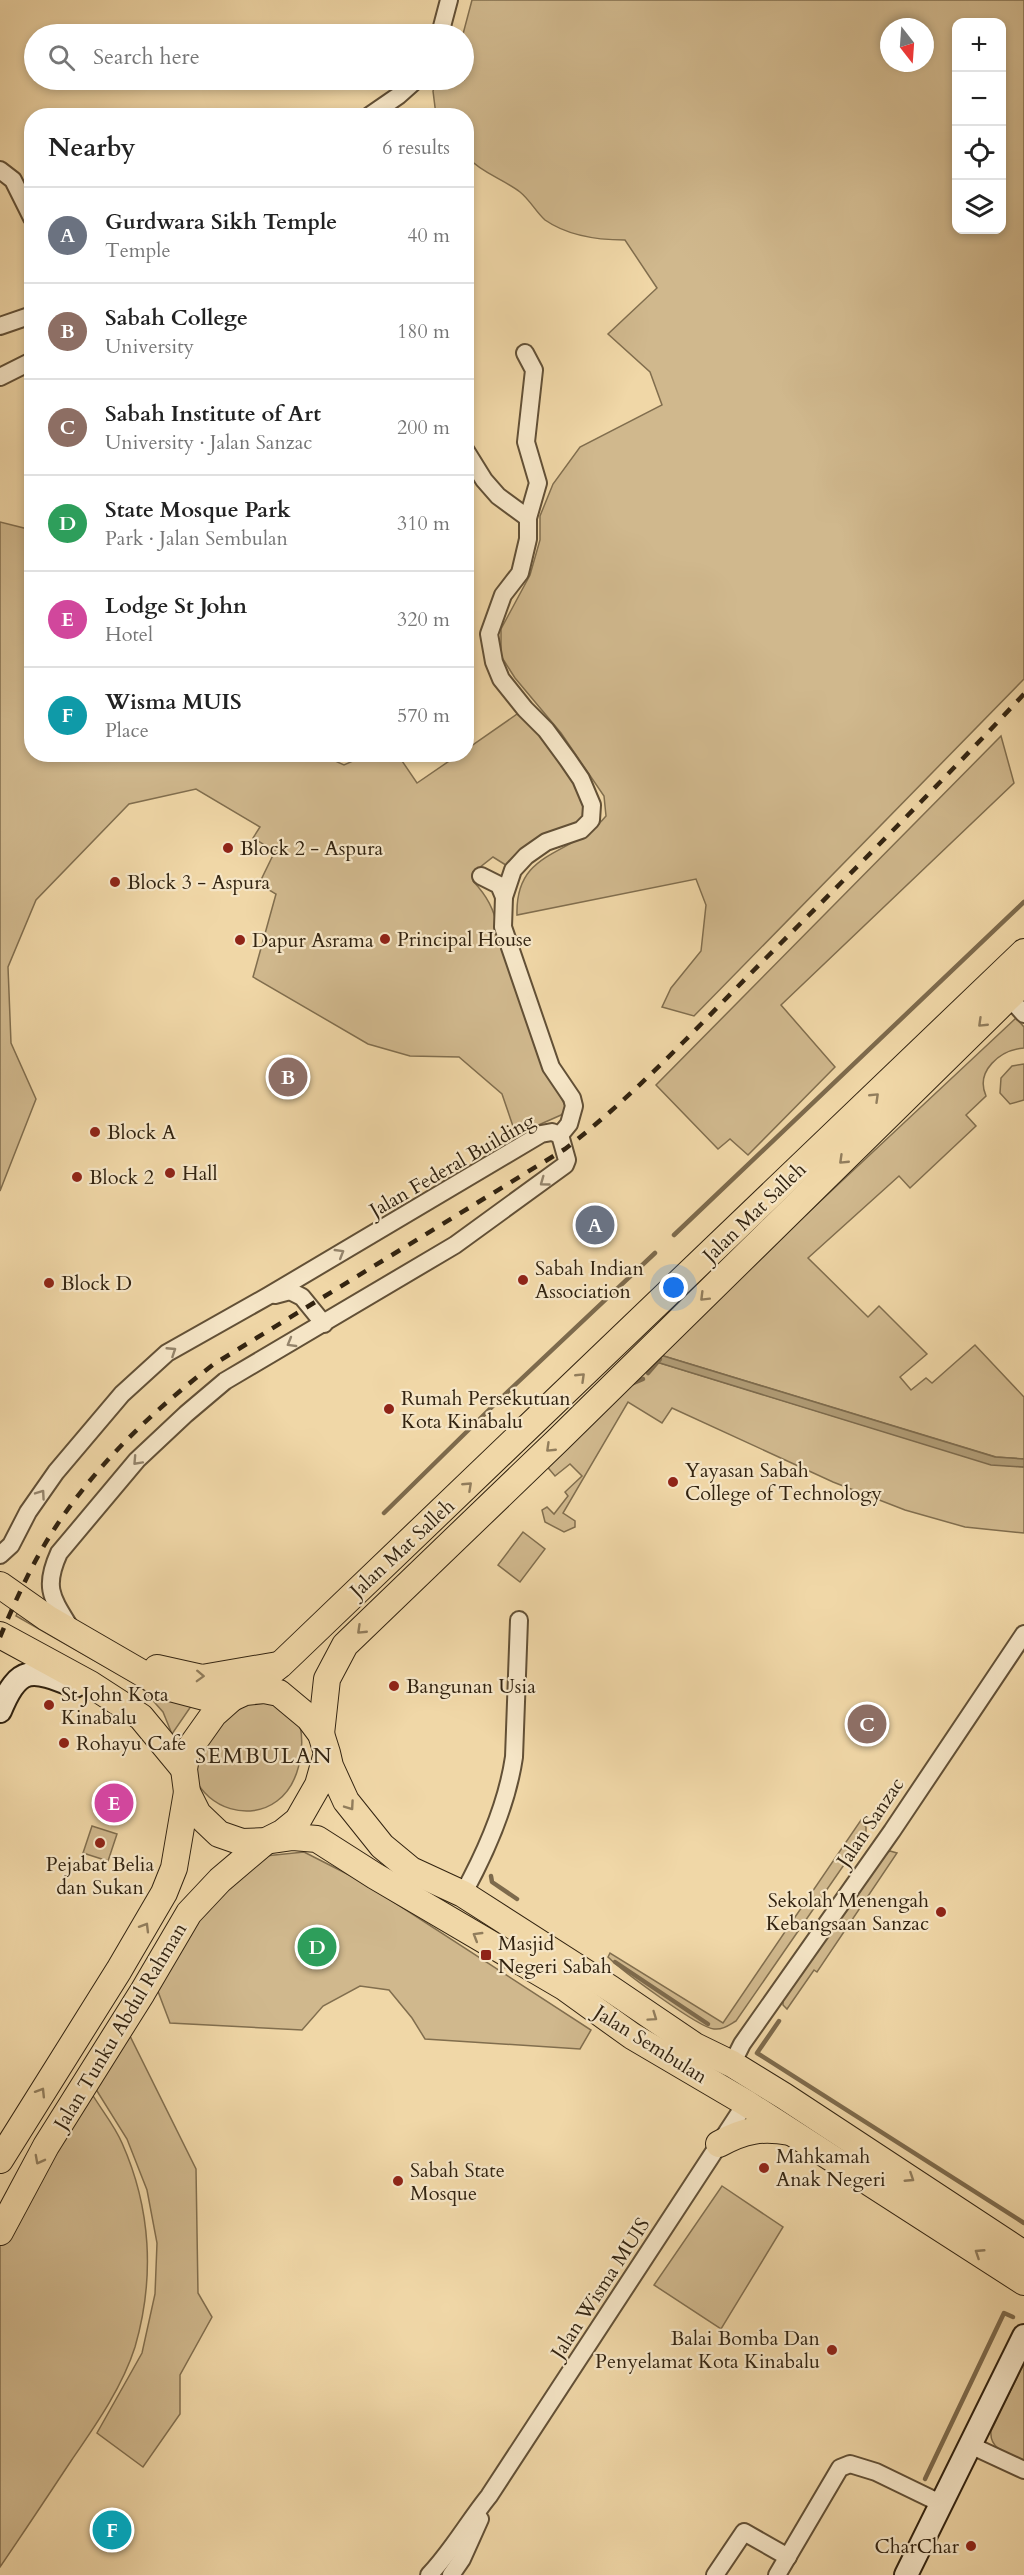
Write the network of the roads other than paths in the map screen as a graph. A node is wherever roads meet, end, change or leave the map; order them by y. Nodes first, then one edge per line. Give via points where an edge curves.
1 (449, 0) edge
2 (443, 24) edge
3 (405, 90) edge
4 (381, 108) edge
5 (0, 170) edge
6 (24, 202) edge
7 (24, 318) edge
8 (0, 326) edge
9 (525, 353) dead end
10 (24, 365) edge
11 (0, 377) edge
12 (474, 464) edge
13 (528, 518) junction
14 (481, 876) dead end
15 (504, 897) junction
16 (1024, 952) edge
17 (1019, 998) edge
18 (560, 1135) junction
19 (268, 1296) junction
20 (324, 1324) junction
21 (5, 1550) edge
22 (6, 1593) edge
23 (519, 1620) dead end
24 (1024, 1634) edge
25 (0, 1635) edge
26 (75, 1635) junction
27 (103, 1650) junction
28 (280, 1665) junction
29 (90, 1684) junction
30 (239, 1695) junction
31 (0, 1711) edge
32 (324, 1743) junction
33 (185, 1780) junction
34 (266, 1841) junction
35 (220, 1880) junction
36 (384, 1881) junction
37 (463, 1894) junction
38 (695, 2046) junction
39 (732, 2064) junction
40 (784, 2096) junction
41 (746, 2103) junction
42 (826, 2124) junction
43 (793, 2132) junction
44 (719, 2144) junction
45 (0, 2160) edge
46 (837, 2162) junction
47 (0, 2232) edge
48 (1024, 2254) edge
49 (1024, 2282) edge
50 (1024, 2336) edge
51 (969, 2445) junction
52 (1024, 2470) edge
53 (489, 2496) junction
54 (940, 2503) junction
55 (788, 2557) junction
56 (428, 2575) edge
57 (451, 2575) edge
58 (715, 2575) edge
59 (777, 2575) edge
60 (906, 2575) edge

1 - 2 street
3 - 4 street
5 - 6 street via 13,180
7 - 8 street
9 - 13 street via 534,370 526,441 538,483
10 - 11 street
12 - 13 street via 498,496
13 - 15 street via 528,539 520,573 496,612 489,634 490,647 501,679 563,753 581,778 592,805 591,820 581,830 546,842 526,856 513,870
14 - 15 street via 499,885
15 - 18 street via 503,927 551,1067 574,1106 569,1124
28 -> 16 main road, Jalan Mat Salleh
17 -> 32 main road, Jalan Mat Salleh via 345,1645 327,1679
19 -> 18 street, Jalan Federal Building via 541,1134
18 -> 20 street, Jalan Federal Building via 566,1165 455,1245
19 - 20 street via 290,1291 302,1297
21 -> 19 street, Jalan Federal Building via 56,1472 122,1394 167,1353
20 -> 26 street, Jalan Federal Building via 225,1381 186,1414 137,1460 59,1553 49,1587
22 - 26 main road
23 - 37 street via 511,1778
24 - 39 street, Jalan Sanzac
25 - 29 main road
26 - 27 main road
27 -> 28 main road via 167,1672 202,1678
27 - 30 main road via 166,1687 204,1697
28 - 30 main road, Jalan Mat Salleh
29 - 31 street via 80,1688 47,1675 22,1676 7,1693
29 - 33 main road via 141,1717
30 - 32 main road via 264,1690 279,1693 309,1718
30 - 33 main road via 206,1722 187,1752
32 - 34 main road via 318,1785 298,1821
32 -> 37 main road, Jalan Sembulan via 346,1801 382,1846 411,1870
33 - 34 main road via 198,1814 219,1833 242,1842
45 -> 33 main road, Jalan Tunku Abdul Rahman via 164,1893 174,1868
34 - 35 main road, Jalan Tunku Abdul Rahman
34 - 36 main road, Jalan Sembulan via 317,1839
35 - 36 main road via 254,1861 311,1853
35 -> 47 main road, Jalan Tunku Abdul Rahman via 189,1913 46,2146
36 - 37 main road via 440,1903
41 -> 36 main road, Jalan Sembulan via 632,2036 564,1987
37 -> 38 main road, Jalan Sembulan
38 - 39 main road, Jalan Sembulan
38 - 41 main road via 704,2059 736,2081
39 - 40 main road, Jalan Sembulan
40 - 41 main road
40 - 42 main road, Jalan Sembulan
41 - 43 main road, Jalan Sembulan
41 - 44 street, Jalan Wisma MUIS
42 - 46 main road via 836,2146
42 -> 48 main road, Jalan Sembulan
43 - 44 main road via 761,2128
43 - 46 main road, Jalan Sembulan
44 - 53 street, Jalan Wisma MUIS
49 -> 46 main road, Jalan Sembulan
50 - 51 street
51 - 52 street
51 - 54 street
53 - 56 street
53 - 57 street
54 - 55 street via 850,2464 840,2468
54 - 60 street
55 - 58 street via 744,2532
55 - 59 street

